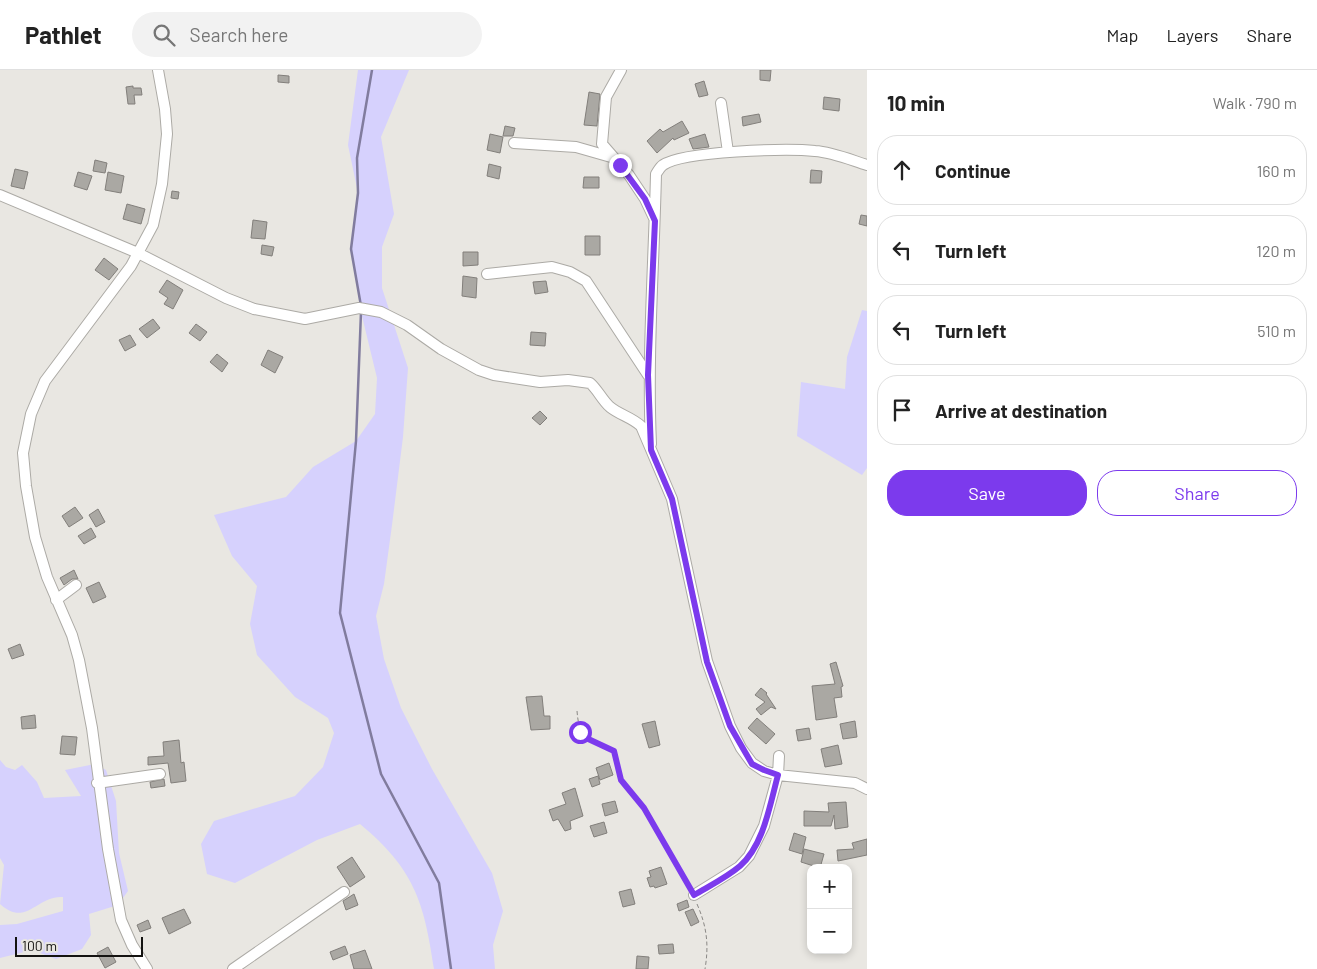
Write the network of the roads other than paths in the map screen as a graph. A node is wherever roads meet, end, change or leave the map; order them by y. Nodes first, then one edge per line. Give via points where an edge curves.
1 (158, 70) edge
2 (621, 70) edge
3 (720, 103) dead end
4 (514, 143) dead end
5 (728, 152) junction
6 (612, 158) junction
7 (867, 165) edge
8 (0, 195) edge
9 (655, 221) junction
10 (138, 253) junction
11 (487, 274) dead end
12 (648, 375) junction
13 (651, 450) junction
14 (76, 585) dead end
15 (56, 600) junction
16 (779, 756) dead end
17 (160, 774) dead end
18 (778, 775) junction
19 (98, 783) junction
20 (867, 789) edge
21 (344, 892) dead end
22 (694, 895) road end
23 (147, 969) edge
24 (233, 969) edge

1 - 10 street via 167,134 162,184 153,225
2 - 6 street via 606,97 602,144
3 - 5 street
4 - 6 street via 576,147
5 - 7 street via 816,150
5 - 9 street via 674,160 662,166 656,174
6 - 9 street via 640,191
8 - 10 street
9 - 12 street
10 - 13 street via 254,309 304,319 359,308 381,312 449,353 494,375 540,382 590,382 608,405 634,419
10 - 15 street via 45,381 31,414 23,453 26,486 35,537
11 - 12 street via 552,267 586,281
12 - 13 street
13 - 18 street via 672,499 707,662 730,726 752,764
14 - 15 street
15 - 19 street via 79,660
16 - 18 street
17 - 19 street
18 - 20 street via 854,782
18 - 22 street via 764,826 749,856 739,867
19 - 23 street via 121,920
21 - 24 street

